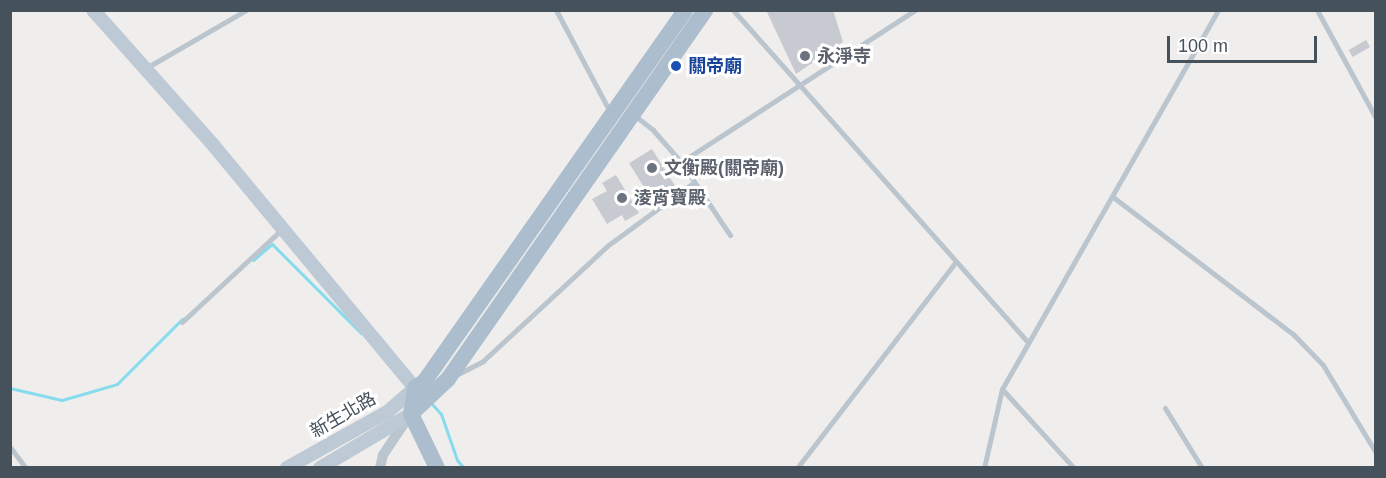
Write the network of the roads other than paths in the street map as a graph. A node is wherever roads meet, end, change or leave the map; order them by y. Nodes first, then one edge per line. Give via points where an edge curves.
1 (93, 10) edge
2 (246, 10) edge
3 (556, 10) edge
4 (705, 10) edge
5 (732, 10) edge
6 (915, 10) edge
7 (1218, 10) edge
8 (1317, 10) edge
9 (680, 13) edge
10 (147, 68) junction
11 (799, 86) junction
12 (614, 108) junction
13 (632, 114) junction
14 (1376, 118) edge
15 (681, 162) junction
16 (693, 183) junction
17 (1113, 197) junction
18 (282, 228) junction
19 (730, 235) dead end
20 (955, 263) junction
21 (182, 322) dead end
22 (1028, 342) junction
23 (448, 379) junction
24 (415, 388) junction
25 (1002, 389) junction
26 (1165, 408) dead end
27 (411, 414) junction
28 (10, 447) edge
29 (1376, 453) edge
30 (26, 468) edge
31 (287, 468) edge
32 (320, 468) edge
33 (380, 468) edge
34 (437, 468) edge
35 (797, 468) edge
36 (984, 468) edge
37 (1074, 468) edge
38 (1202, 468) edge

1 - 10 street
2 - 10 lane
3 - 12 lane
4 - 13 main road
5 - 11 lane
6 - 11 lane
7 - 17 lane
8 - 14 lane
9 - 12 main road
10 - 18 street
11 - 15 lane
11 - 20 lane
12 - 13 lane
12 - 24 main road via 424,382
13 - 15 lane via 653,130
13 - 23 main road
15 - 16 lane
16 - 19 lane
16 - 23 lane via 607,246 483,361
17 - 22 lane
17 - 29 lane via 1293,334 1323,364
18 - 21 lane
18 - 24 street
20 - 22 lane
20 - 35 lane
22 - 25 lane
23 - 27 main road
24 - 27 main road
24 - 31 street, 新生北路 via 387,412
25 - 36 lane
25 - 37 lane
26 - 38 lane
27 - 32 street, 新生北路
27 - 33 street via 383,454
27 - 34 main road
28 - 30 lane

